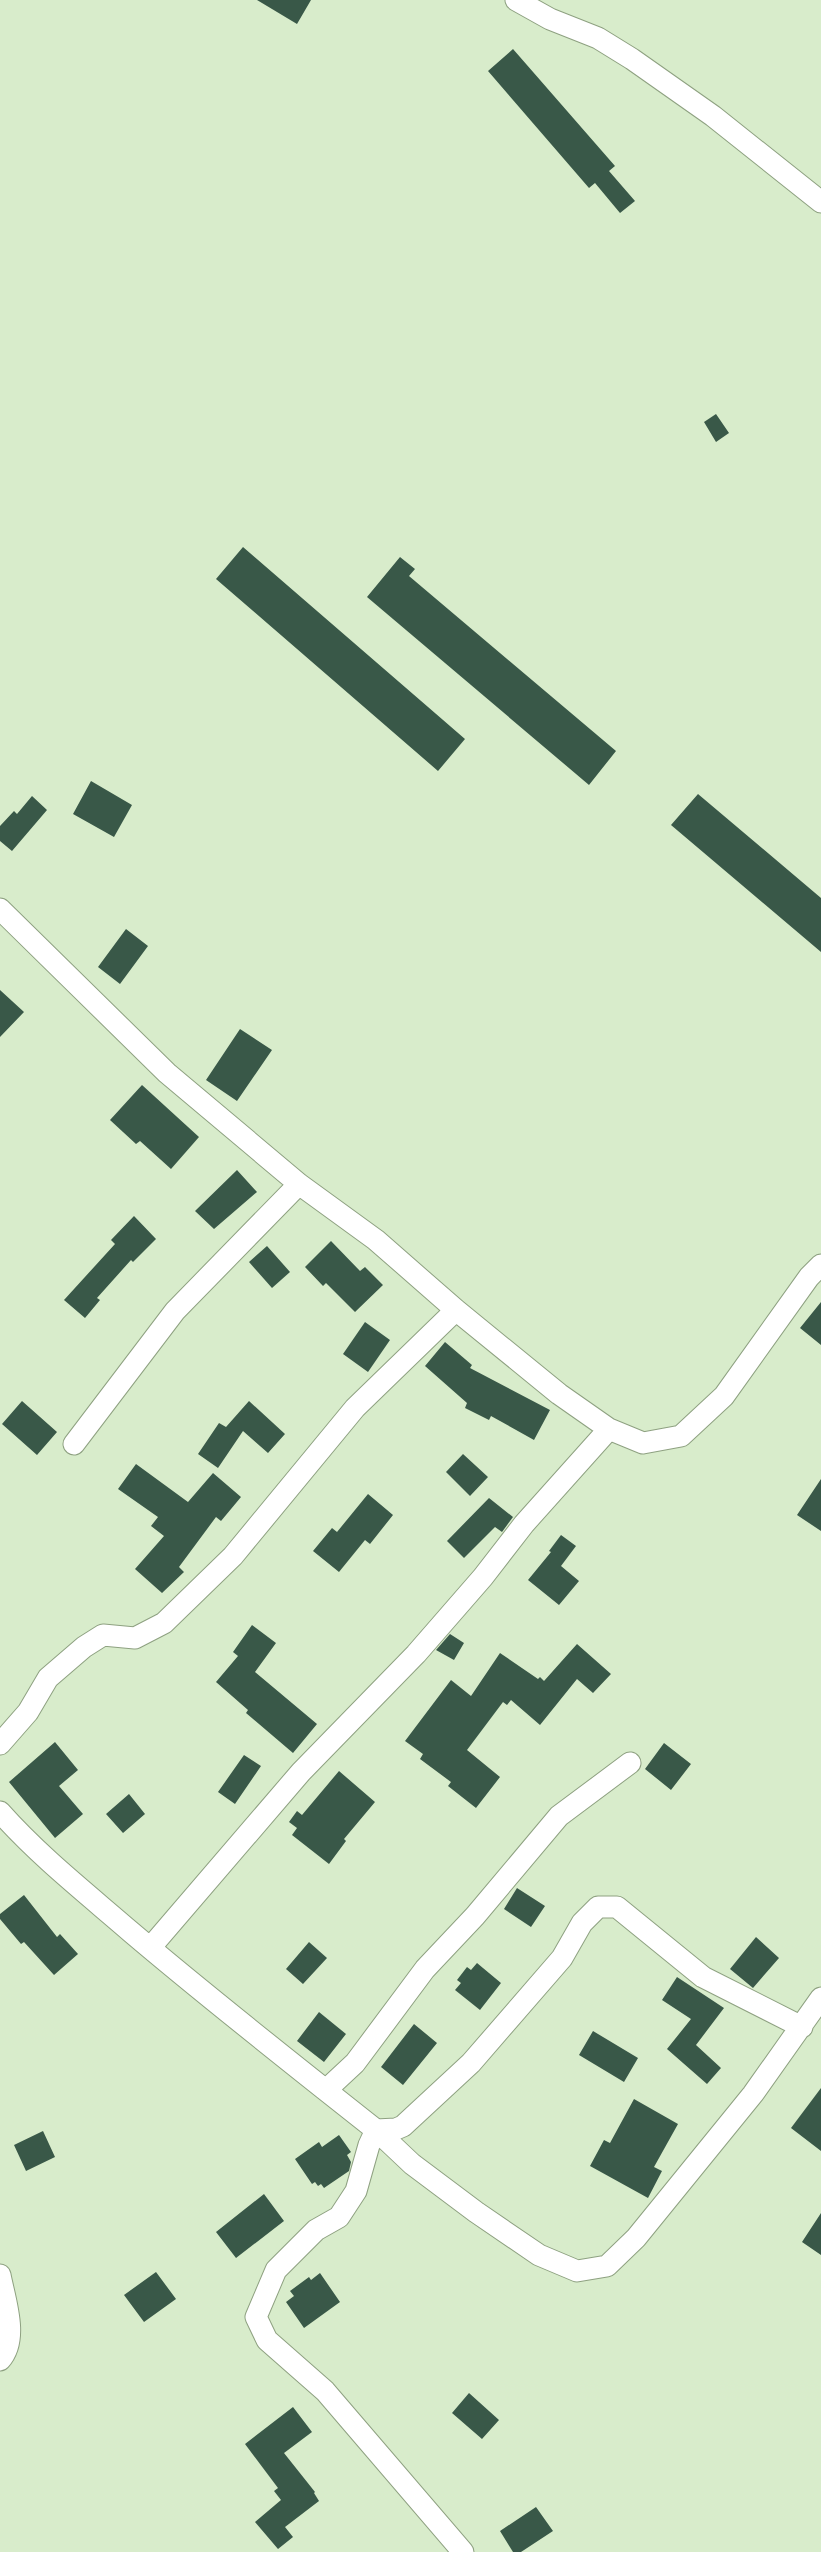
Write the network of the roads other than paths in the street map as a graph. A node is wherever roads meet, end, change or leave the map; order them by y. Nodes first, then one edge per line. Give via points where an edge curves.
1 (516, 0) edge
2 (821, 202) edge
3 (0, 909) edge
4 (299, 1184) junction
5 (821, 1266) edge
6 (456, 1310) junction
7 (609, 1429) junction
8 (74, 1444) dead end
9 (0, 1744) edge
10 (630, 1763) dead end
11 (0, 1812) edge
12 (150, 1948) junction
13 (821, 1998) edge
14 (802, 2027) junction
15 (326, 2090) junction
16 (376, 2130) junction
17 (0, 2275) edge
18 (0, 2360) edge
19 (462, 2552) edge

1 - 2 street via 550,19 598,38 632,59 713,116
3 - 4 street via 167,1073
4 - 6 street via 376,1240
4 - 8 street via 175,1311
5 - 7 street via 809,1276 724,1396 681,1436 642,1443
6 - 7 street
6 - 9 street via 355,1408 233,1556 164,1623 135,1638 103,1635 84,1647 48,1678 28,1712
7 - 12 street via 524,1524 416,1654 301,1772
10 - 15 street via 559,1816 475,1916 425,1969 355,2063
11 - 12 street via 57,1868
12 - 15 street via 240,2024
13 - 14 street
14 - 16 street via 704,1977 617,1907 598,1907 582,1922 562,1958 471,2063 403,2126
14 - 16 street via 753,2094 636,2238 607,2266 577,2271 539,2255 412,2164
15 - 16 street
16 - 19 street via 356,2191 339,2217 316,2230 276,2270 256,2317 267,2340 325,2391
17 - 18 street via 10,2329 6,2354

